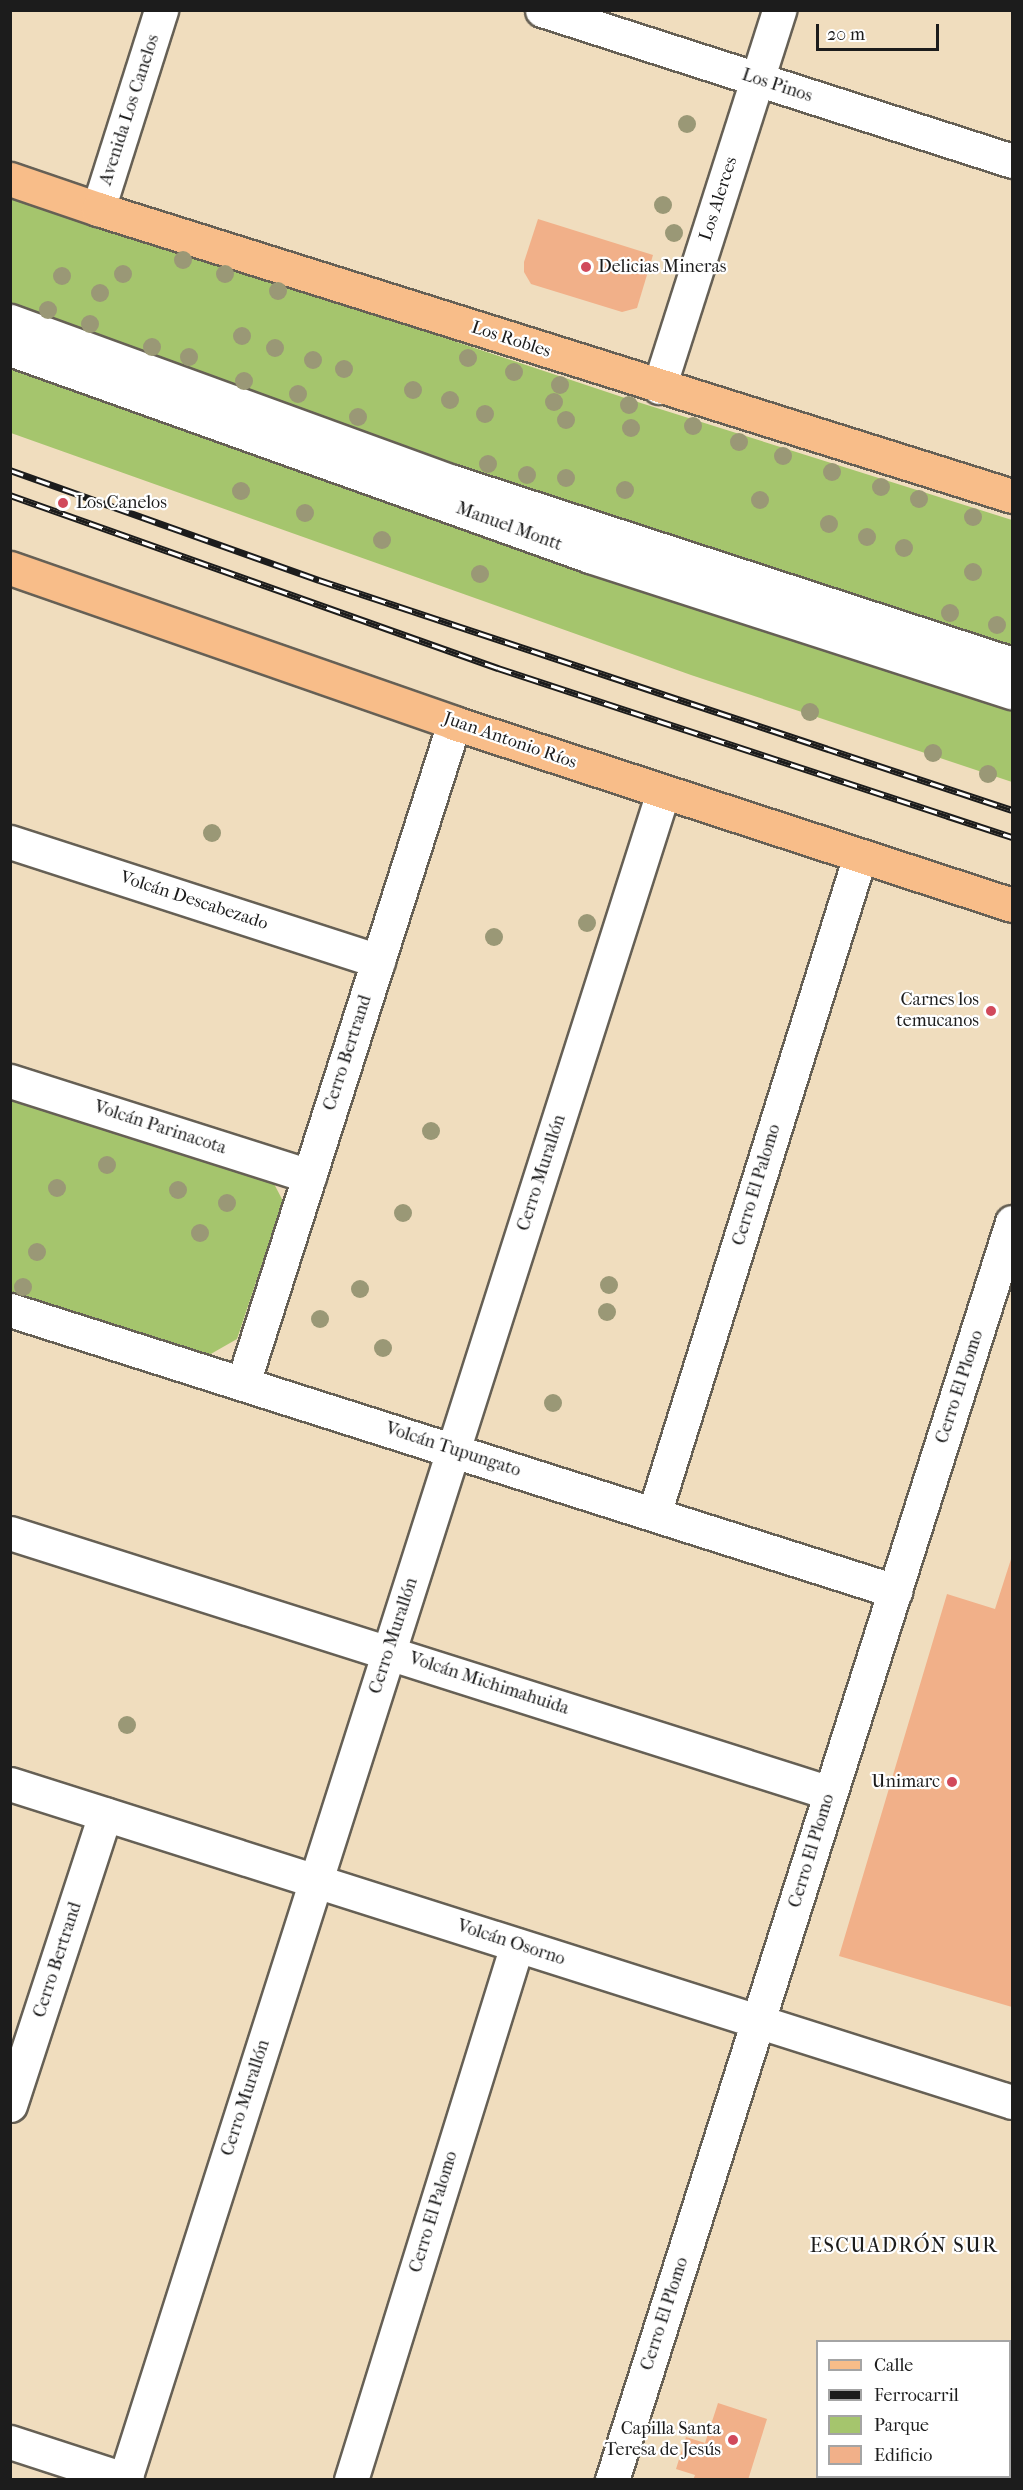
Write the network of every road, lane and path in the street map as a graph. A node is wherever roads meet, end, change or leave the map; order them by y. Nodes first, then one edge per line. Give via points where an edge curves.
1 (161, 10) edge
2 (542, 10) edge
3 (779, 10) edge
4 (757, 79) junction
5 (1012, 161) edge
6 (10, 179) edge
7 (98, 209) junction
8 (10, 321) edge
9 (10, 349) edge
10 (659, 387) junction
11 (1012, 496) edge
12 (10, 568) edge
13 (1012, 664) edge
14 (1012, 692) edge
15 (454, 723) junction
16 (663, 792) junction
17 (10, 842) edge
18 (860, 856) junction
19 (1012, 905) edge
20 (378, 961) junction
21 (10, 1081) edge
22 (309, 1176) junction
23 (1012, 1222) edge
24 (10, 1310) edge
25 (243, 1383) junction
26 (453, 1450) junction
27 (654, 1514) junction
28 (10, 1533) edge
29 (895, 1591) junction
30 (389, 1652) junction
31 (10, 1784) edge
32 (831, 1793) junction
33 (105, 1814) junction
34 (315, 1881) junction
35 (517, 1945) junction
36 (759, 2022) junction
37 (1012, 2102) edge
38 (10, 2105) edge
39 (10, 2442) edge
40 (126, 2479) edge
41 (351, 2480) edge
42 (612, 2480) edge

1 - 7 street, Avenida Los Canelos
2 - 4 street, Los Pinos
3 - 4 street, Los Alerces
4 - 5 street, Los Pinos
4 - 10 street, Los Alerces
6 - 7 main road, Los Robles
7 - 10 main road, Los Robles
8 - 13 street, Manuel Montt via 453,482
9 - 14 street, Manuel Montt via 590,556
10 - 11 main road, Los Robles
12 - 15 main road, Juan Antonio Ríos
15 - 16 main road, Juan Antonio Ríos
15 - 20 street, Cerro Bertrand
16 - 18 main road, Juan Antonio Ríos
16 - 26 street, Cerro Murallón
17 - 20 street, Volcán Descabezado
18 - 19 main road, Juan Antonio Ríos
18 - 27 street, Cerro El Palomo
20 - 22 street, Cerro Bertrand
21 - 22 street, Volcán Parinacota
22 - 25 street, Cerro Bertrand
23 - 29 street, Cerro El Plomo
24 - 25 street, Volcán Tupungato
25 - 26 street, Volcán Tupungato
26 - 27 street, Volcán Tupungato
26 - 30 street, Cerro Murallón
27 - 29 street, Volcán Tupungato
28 - 30 street, Volcán Michimahuida
29 - 32 street, Cerro El Plomo
30 - 32 street, Volcán Michimahuida
30 - 34 street, Cerro Murallón
31 - 33 street, Volcán Osorno
32 - 36 street, Cerro El Plomo
33 - 34 street, Volcán Osorno
33 - 38 street, Cerro Bertrand
34 - 35 street, Volcán Osorno
34 - 40 street, Cerro Murallón
35 - 36 street, Volcán Osorno
35 - 41 street, Cerro El Palomo
36 - 37 street, Volcán Osorno
36 - 42 street, Cerro El Plomo
39 - 40 street

